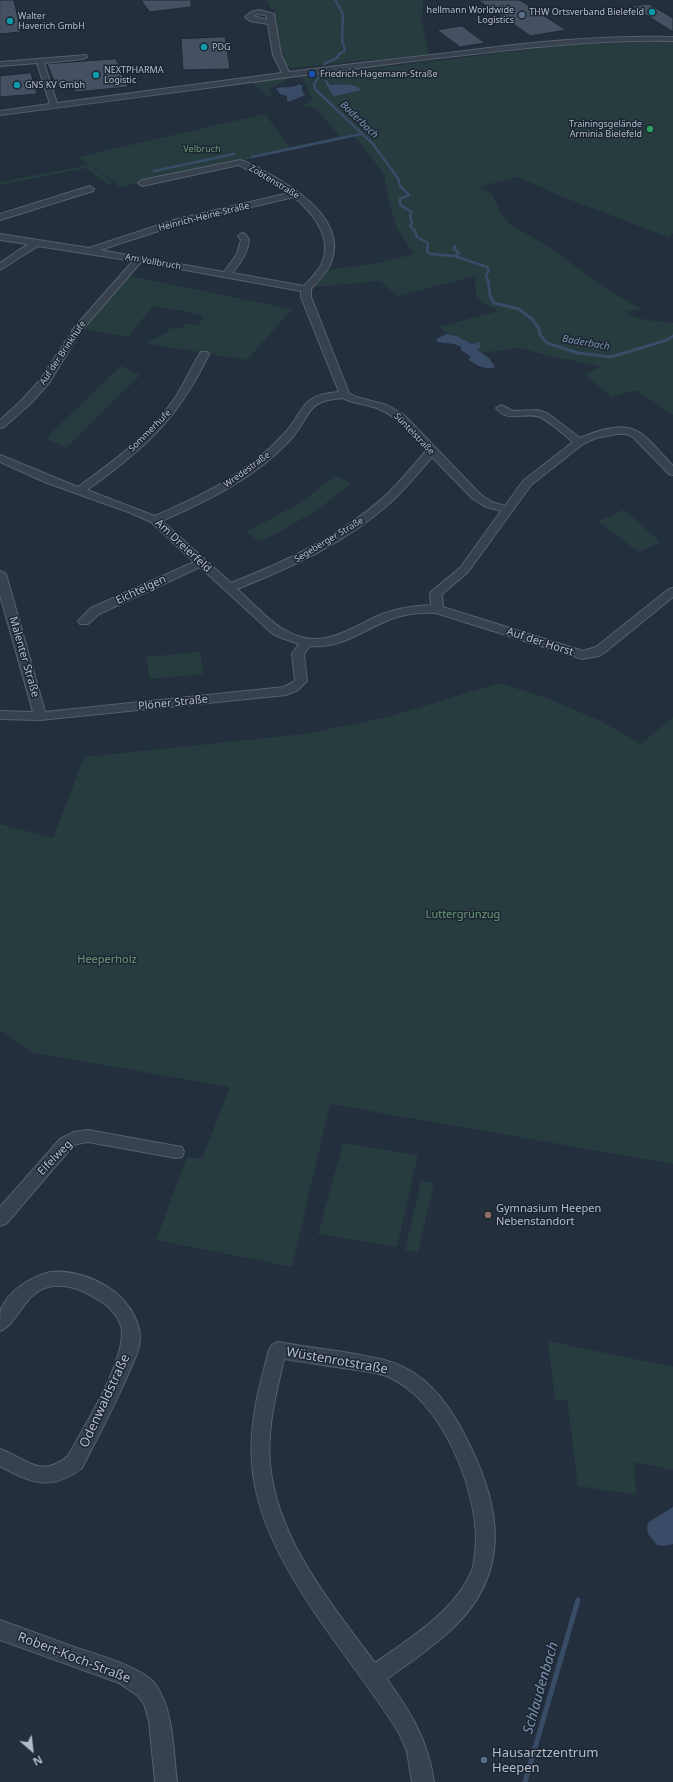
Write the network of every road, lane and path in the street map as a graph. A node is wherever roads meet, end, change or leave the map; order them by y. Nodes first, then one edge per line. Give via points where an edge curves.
1 (272, 23) dead end
2 (673, 39) edge
3 (83, 57) dead end
4 (40, 61) junction
5 (0, 64) edge
6 (286, 74) junction
7 (54, 106) junction
8 (0, 113) edge
9 (142, 183) dead end
10 (90, 189) dead end
11 (296, 194) junction
12 (0, 217) edge
13 (242, 236) dead end
14 (0, 237) edge
15 (36, 243) junction
16 (90, 251) junction
17 (139, 259) junction
18 (0, 267) edge
19 (226, 275) junction
20 (306, 289) junction
21 (204, 354) dead end
22 (345, 395) junction
23 (501, 408) dead end
24 (0, 425) edge
25 (579, 442) junction
26 (432, 452) junction
27 (0, 458) edge
28 (673, 472) edge
29 (79, 491) junction
30 (508, 510) junction
31 (155, 520) junction
32 (201, 563) junction
33 (0, 574) edge
34 (2, 586) edge
35 (229, 588) junction
36 (673, 591) edge
37 (437, 608) junction
38 (84, 621) dead end
39 (306, 643) junction
40 (0, 715) edge
41 (40, 716) junction
42 (176, 1152) dead end
43 (0, 1219) edge
44 (0, 1323) edge
45 (0, 1457) edge
46 (0, 1630) edge
47 (373, 1677) junction
48 (166, 1782) edge
49 (423, 1782) edge

1 - 6 street via 280,66
2 - 6 street via 564,41
3 - 4 street
4 - 5 street
4 - 7 street
6 - 7 street
7 - 8 street
9 - 11 street, Zobtenstraße via 240,162
10 - 12 street
11 - 16 street, Heinrich-Heine-Straße via 186,219
11 - 20 street, Zobtenstraße via 320,216 329,238 324,266
13 - 19 street via 245,239 245,247 242,255
14 - 15 street, Am Vollbruch
15 - 16 street, Am Vollbruch
15 - 18 street
16 - 17 street, Am Vollbruch
17 - 19 street, Am Vollbruch
17 - 24 street, Auf der Brinkhufe via 77,330 45,381
19 - 20 street, Am Vollbruch
20 - 22 street via 306,297
21 - 29 street, Sommerhufe via 188,387 161,422 119,461
22 - 26 street, Süntelstraße via 389,409 400,417
22 - 31 street, Wredestraße via 314,400 287,437 263,460 218,490
23 - 25 street via 510,414 546,416
25 - 28 street via 617,430 629,431 638,436
25 - 30 street via 527,483
26 - 30 street, Süntelstraße via 476,496 488,504
26 - 35 street, Segeberger Straße via 392,495 358,523 291,563
27 - 29 street, Am Dreierfeld
29 - 31 street, Am Dreierfeld via 135,510
30 - 37 street via 464,570 436,593
31 - 32 street, Am Dreierfeld
32 - 35 street, Am Dreierfeld
32 - 38 street, Eichtelgen via 95,611
33 - 34 street, Malenter Straße
34 - 41 street, Malenter Straße
35 - 39 street, Am Dreierfeld via 277,631
36 - 37 street, Auf der Horst via 600,650 582,655
37 - 39 street via 403,612 337,640
39 - 41 street, Plöner Straße via 298,654 302,681 286,691
40 - 41 street, Plöner Straße
42 - 43 street, Eifelweg via 88,1136 74,1138 66,1143
44 - 45 street, Odenwaldstraße via 23,1294 34,1286 54,1279 63,1279 91,1287 118,1305 129,1322 131,1331 128,1353 108,1400 75,1462 69,1468 39,1476
46 - 48 street, Robert-Koch-Straße via 125,1675 148,1691 155,1703 158,1718
47 - 47 street, Wüstenrotstraße via 450,1618 480,1574 486,1533 476,1482 461,1448 441,1414 417,1386 406,1378 394,1370 381,1366 278,1350 261,1429 264,1485 273,1517 302,1577
47 - 49 street, Wüstenrotstraße via 414,1739 422,1765

